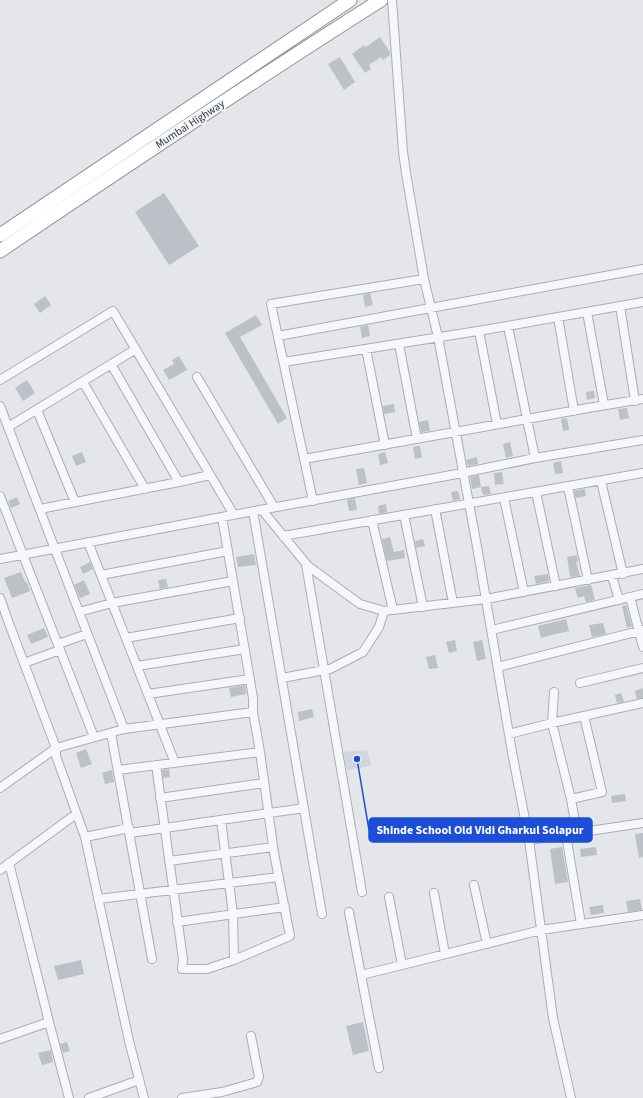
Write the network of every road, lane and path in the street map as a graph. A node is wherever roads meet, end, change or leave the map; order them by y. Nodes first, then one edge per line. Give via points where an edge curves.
1 (350, 0) edge
2 (382, 0) edge
3 (392, 0) edge
4 (0, 235) edge
5 (0, 251) edge
6 (643, 269) edge
7 (424, 279) junction
8 (643, 302) edge
9 (620, 306) junction
10 (430, 308) junction
11 (587, 312) junction
12 (558, 317) junction
13 (508, 326) junction
14 (479, 331) junction
15 (278, 336) junction
16 (438, 337) junction
17 (399, 344) junction
18 (136, 349) junction
19 (366, 349) junction
20 (284, 362) junction
21 (111, 364) junction
22 (197, 377) dead end
23 (0, 380) edge
24 (83, 382) junction
25 (639, 400) edge
26 (604, 405) junction
27 (0, 406) edge
28 (37, 410) junction
29 (574, 411) junction
30 (527, 419) junction
31 (497, 424) junction
32 (8, 427) junction
33 (456, 432) junction
34 (417, 439) junction
35 (643, 440) edge
36 (385, 445) junction
37 (535, 458) junction
38 (304, 459) junction
39 (463, 473) junction
40 (643, 474) edge
41 (210, 475) junction
42 (601, 481) junction
43 (179, 482) junction
44 (568, 486) junction
45 (145, 489) junction
46 (536, 492) junction
47 (0, 496) edge
48 (504, 498) junction
49 (313, 501) junction
50 (75, 502) junction
51 (469, 504) junction
52 (274, 508) junction
53 (40, 509) junction
54 (257, 510) junction
55 (435, 510) junction
56 (234, 515) junction
57 (404, 515) junction
58 (222, 517) junction
59 (372, 520) junction
60 (283, 536) junction
61 (88, 542) junction
62 (55, 548) junction
63 (228, 551) junction
64 (23, 554) junction
65 (0, 559) edge
66 (306, 564) junction
67 (643, 569) edge
68 (623, 574) junction
69 (101, 575) junction
70 (612, 576) junction
71 (234, 580) junction
72 (588, 580) junction
73 (556, 586) junction
74 (524, 592) junction
75 (643, 594) edge
76 (630, 597) junction
77 (0, 598) edge
78 (486, 599) junction
79 (619, 600) junction
80 (112, 603) junction
81 (453, 603) junction
82 (423, 607) junction
83 (393, 610) junction
84 (79, 612) junction
85 (384, 612) junction
86 (240, 618) junction
87 (3, 619) edge
88 (492, 630) junction
89 (641, 630) edge
90 (88, 634) junction
91 (126, 638) junction
92 (59, 647) junction
93 (643, 647) edge
94 (245, 649) junction
95 (24, 663) junction
96 (137, 666) junction
97 (498, 667) junction
98 (643, 668) edge
99 (324, 670) junction
100 (282, 678) junction
101 (250, 679) junction
102 (580, 683) dead end
103 (554, 692) dead end
104 (148, 694) junction
105 (643, 703) edge
106 (253, 712) junction
107 (584, 716) junction
108 (160, 724) junction
109 (552, 724) junction
110 (124, 729) junction
111 (111, 733) junction
112 (509, 734) junction
113 (94, 738) junction
114 (56, 748) junction
115 (260, 752) junction
116 (176, 763) junction
117 (156, 765) junction
118 (118, 770) junction
119 (264, 783) junction
120 (0, 788) edge
121 (160, 798) junction
122 (571, 799) junction
123 (304, 808) junction
124 (268, 813) junction
125 (76, 814) junction
126 (221, 820) junction
127 (643, 823) edge
128 (164, 828) junction
129 (129, 830) junction
130 (577, 833) junction
131 (566, 835) junction
132 (85, 837) junction
133 (529, 840) junction
134 (273, 847) junction
135 (226, 853) junction
136 (169, 861) junction
137 (9, 863) junction
138 (0, 870) edge
139 (279, 877) junction
140 (229, 883) junction
141 (474, 885) dead end
142 (173, 890) junction
143 (362, 892) dead end
144 (434, 893) dead end
145 (140, 894) junction
146 (389, 897) dead end
147 (98, 899) junction
148 (285, 907) junction
149 (349, 912) dead end
150 (233, 914) junction
151 (322, 914) dead end
152 (643, 915) edge
153 (177, 922) junction
154 (580, 924) junction
155 (541, 930) junction
156 (487, 944) junction
157 (445, 954) junction
158 (152, 959) dead end
159 (234, 960) junction
160 (402, 965) junction
161 (361, 975) junction
162 (49, 1022) junction
163 (251, 1036) dead end
164 (0, 1039) edge
165 (379, 1068) dead end
166 (139, 1080) junction
167 (69, 1098) edge
168 (89, 1098) edge
169 (144, 1098) edge
170 (182, 1098) edge
171 (571, 1098) edge

1 - 4 highway
2 - 5 highway, Mumbai Highway
3 - 7 street via 403,152
6 - 10 street
7 - 10 street
7 - 15 street via 271,304
8 - 9 street
9 - 11 street
9 - 25 street
10 - 15 street
10 - 16 street
11 - 12 street
11 - 26 street
12 - 13 street
12 - 29 street
13 - 14 street
13 - 30 street
14 - 16 street
14 - 31 street
15 - 20 street
16 - 17 street
16 - 33 street
17 - 19 street
17 - 34 street
18 - 21 street
18 - 23 street via 113,311
18 - 41 street
19 - 20 street
19 - 36 street
20 - 38 street
21 - 24 street
21 - 43 street
22 - 52 street
24 - 28 street
24 - 45 street
25 - 26 street
26 - 29 street
27 - 32 street
28 - 32 street
28 - 50 street
29 - 30 street
30 - 31 street
30 - 37 street
31 - 33 street
32 - 53 street
33 - 34 street
33 - 39 street
34 - 36 street
35 - 37 street
36 - 38 street
37 - 39 street
38 - 49 street
39 - 49 street
39 - 51 street
40 - 42 street
41 - 43 street
41 - 56 street
42 - 44 street
42 - 68 street
43 - 45 street
44 - 46 street
44 - 72 street
45 - 50 street
46 - 48 street
46 - 73 street
47 - 64 street
48 - 51 street
48 - 74 street
49 - 52 street
50 - 53 street
51 - 55 street
51 - 78 street
52 - 54 street
53 - 62 street
54 - 56 street
54 - 60 street
54 - 100 street
55 - 57 street
55 - 81 street
56 - 58 street
57 - 59 street
57 - 82 street
58 - 61 street
58 - 63 street
59 - 60 street
59 - 83 street
60 - 66 street
61 - 62 street
61 - 69 street
62 - 64 street
62 - 84 street
63 - 69 street
63 - 71 street
64 - 65 street
64 - 92 street
66 - 85 street via 360,604
66 - 99 street
67 - 68 street
68 - 70 street
69 - 80 street
70 - 72 street
70 - 79 street
71 - 80 street
71 - 86 street
72 - 73 street
73 - 74 street
74 - 78 street
75 - 76 street
76 - 79 street
76 - 89 street
77 - 87 street
78 - 81 street
78 - 88 street
79 - 88 street
80 - 84 street
80 - 91 street
81 - 82 street
82 - 83 street
83 - 85 street
84 - 90 street
85 - 99 street via 379,627 362,652
86 - 91 street
86 - 94 street
87 - 95 street
88 - 97 street
89 - 93 street
89 - 97 street
90 - 92 street
90 - 110 street
91 - 96 street
92 - 95 street
92 - 113 street
94 - 96 street
94 - 101 street
95 - 114 street
96 - 104 street
97 - 112 street
98 - 102 street
99 - 100 street
99 - 143 street
100 - 123 street
101 - 104 street
101 - 106 street
103 - 109 street
104 - 108 street
105 - 107 street
106 - 108 street
106 - 115 street
107 - 109 street
107 - 122 street via 602,792
108 - 110 street
108 - 116 street
109 - 112 street
109 - 122 street
110 - 111 street
111 - 113 street
111 - 118 street
112 - 133 street
113 - 114 street
114 - 120 street
114 - 125 street via 56,756
115 - 116 street
115 - 119 street
116 - 117 street
117 - 118 street
117 - 121 street
118 - 129 street
119 - 121 street
119 - 124 street
121 - 128 street
122 - 130 street
123 - 124 street
123 - 151 street
124 - 126 street
124 - 134 street
125 - 132 street
125 - 137 street
126 - 128 street
126 - 135 street
127 - 130 street
128 - 129 street
128 - 136 street
129 - 132 street
129 - 145 street
130 - 131 street
131 - 133 street
131 - 154 street
132 - 147 street
133 - 155 street
134 - 135 street
134 - 139 street
135 - 136 street
135 - 140 street
136 - 142 street
137 - 138 street
137 - 162 street
139 - 140 street
139 - 148 street
140 - 142 street
140 - 150 street
141 - 156 street
142 - 145 street
142 - 153 street
144 - 157 street
145 - 147 street
145 - 158 street
146 - 160 street
147 - 166 street
148 - 150 street
148 - 159 street via 290,936
149 - 161 street
150 - 153 street
150 - 159 street
152 - 154 street
153 - 159 street via 183,959 182,969 207,969
154 - 155 street
155 - 156 street
155 - 171 street via 554,1018
156 - 157 street
157 - 160 street
160 - 161 street
161 - 165 street
162 - 164 street
162 - 167 street
163 - 170 street via 259,1077 257,1082 222,1092
166 - 168 street
166 - 169 street

